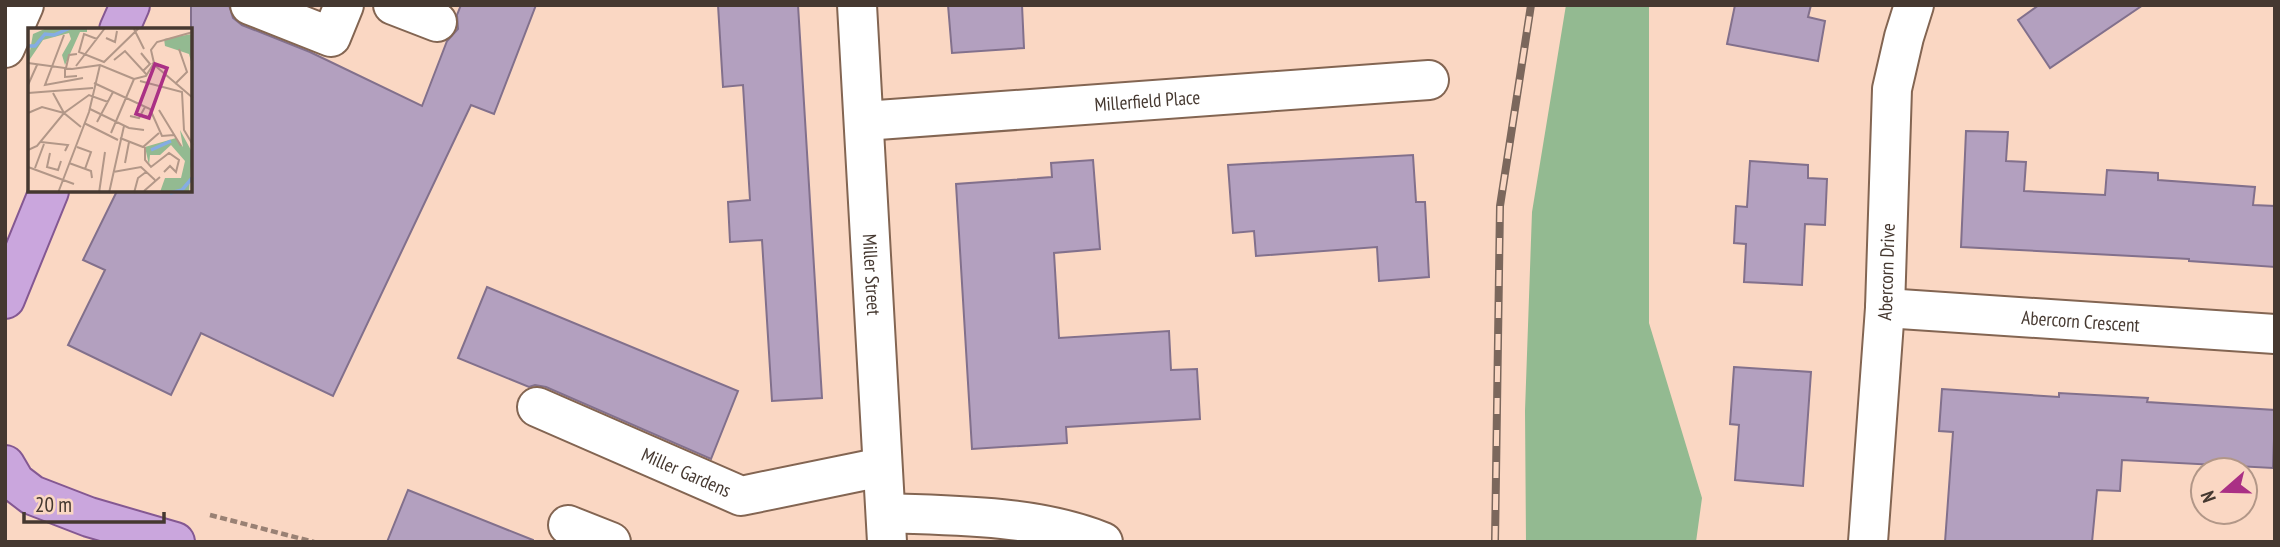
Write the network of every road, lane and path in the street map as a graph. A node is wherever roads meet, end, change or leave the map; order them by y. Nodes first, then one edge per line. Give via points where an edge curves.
1 (23, 5) edge
2 (130, 5) edge
3 (250, 5) edge
4 (344, 5) edge
5 (393, 5) edge
6 (856, 5) edge
7 (1914, 5) edge
8 (437, 22) dead end
9 (120, 28) edge
10 (5, 48) edge
11 (1429, 80) dead end
12 (864, 121) junction
13 (49, 192) edge
14 (5, 299) edge
15 (1885, 308) junction
16 (2275, 334) edge
17 (537, 407) dead end
18 (5, 465) edge
19 (882, 467) junction
20 (568, 525) dead end
21 (886, 528) edge
22 (175, 542) edge
23 (611, 542) edge
24 (1103, 542) edge
25 (1868, 542) edge

1 - 10 street
2 - 9 main road
3 - 4 street via 331,37
5 - 8 street
6 - 12 street, Miller Street
7 - 15 street, Abercorn Drive via 1892,89
11 - 12 street, Millerfield Place
12 - 19 street, Miller Street
13 - 14 main road
15 - 16 street, Abercorn Crescent
15 - 25 street, Abercorn Drive
17 - 19 street, Miller Gardens via 741,496
18 - 22 main road via 15,482 32,495
19 - 21 street, Miller Street
20 - 23 street
21 - 24 street via 976,517 1074,530

